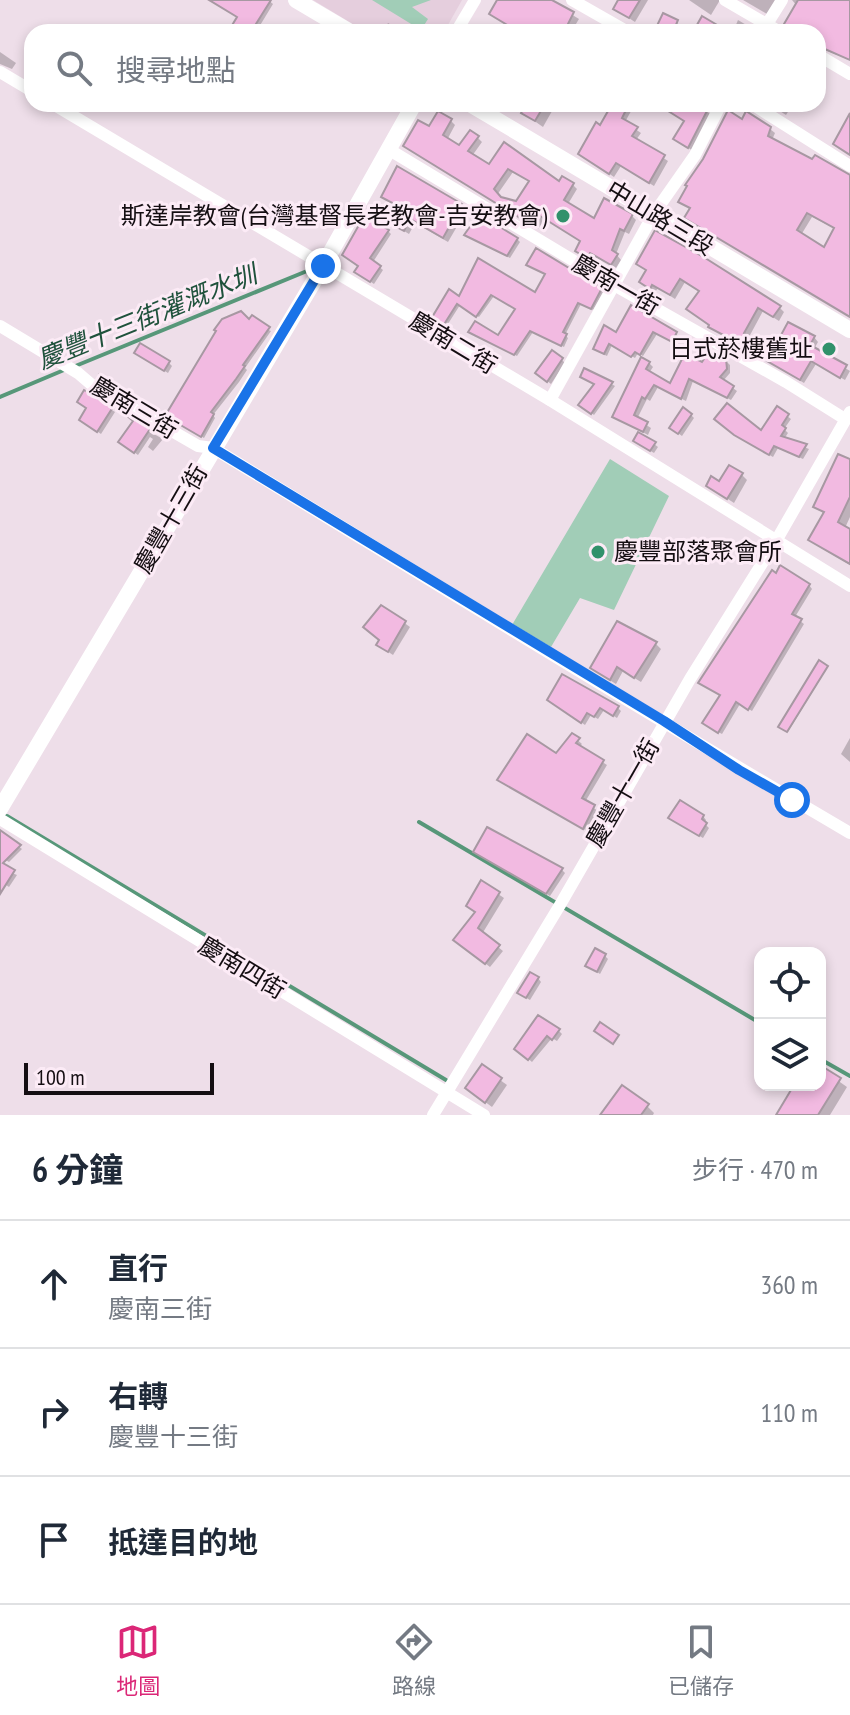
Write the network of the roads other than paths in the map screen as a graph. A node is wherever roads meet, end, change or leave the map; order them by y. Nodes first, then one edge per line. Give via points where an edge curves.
1 (296, 0) edge
2 (475, 0) edge
3 (572, 0) edge
4 (725, 0) edge
5 (782, 0) edge
6 (336, 24) edge
7 (461, 24) edge
8 (614, 24) edge
9 (758, 24) edge
10 (767, 24) edge
11 (826, 60) edge
12 (0, 72) edge
13 (850, 74) edge
14 (24, 86) edge
15 (66, 112) edge
16 (409, 112) edge
17 (483, 112) edge
18 (717, 112) edge
19 (765, 112) edge
20 (388, 149) junction
21 (850, 166) edge
22 (653, 215) junction
23 (323, 266) junction
24 (614, 285) junction
25 (0, 326) edge
26 (850, 330) edge
27 (550, 400) junction
28 (848, 416) edge
29 (213, 448) junction
30 (776, 541) junction
31 (850, 586) edge
32 (664, 721) junction
33 (1, 810) edge
34 (850, 833) edge
35 (446, 1092) junction
36 (433, 1115) edge
37 (484, 1115) edge

1 - 6 street
2 - 7 street
3 - 8 street
4 - 9 street
5 - 10 street
11 - 13 street
12 - 14 street
15 - 23 street, 慶南二街
16 - 20 street, 慶豐十三街
17 - 22 street, 中山路三段
18 - 22 street via 695,155
19 - 21 street
20 - 23 street, 慶豐十三街
20 - 24 street, 慶南一街
22 - 24 street
22 - 26 street, 中山路三段
23 - 27 street, 慶南二街
23 - 29 street, 慶豐十三街
24 - 27 street
24 - 28 street, 慶南一街
25 - 29 street, 慶南三街 via 190,442
27 - 30 street, 慶南二街
28 - 30 street, 慶豐十一街
29 - 32 street, 慶南三街
29 - 33 street, 慶豐十三街
30 - 31 street, 慶南二街
30 - 32 street, 慶豐十一街
32 - 34 street, 慶南三街
32 - 35 street, 慶豐十一街
33 - 35 street, 慶南四街
35 - 36 street, 慶豐十一街
35 - 37 street, 慶南四街

